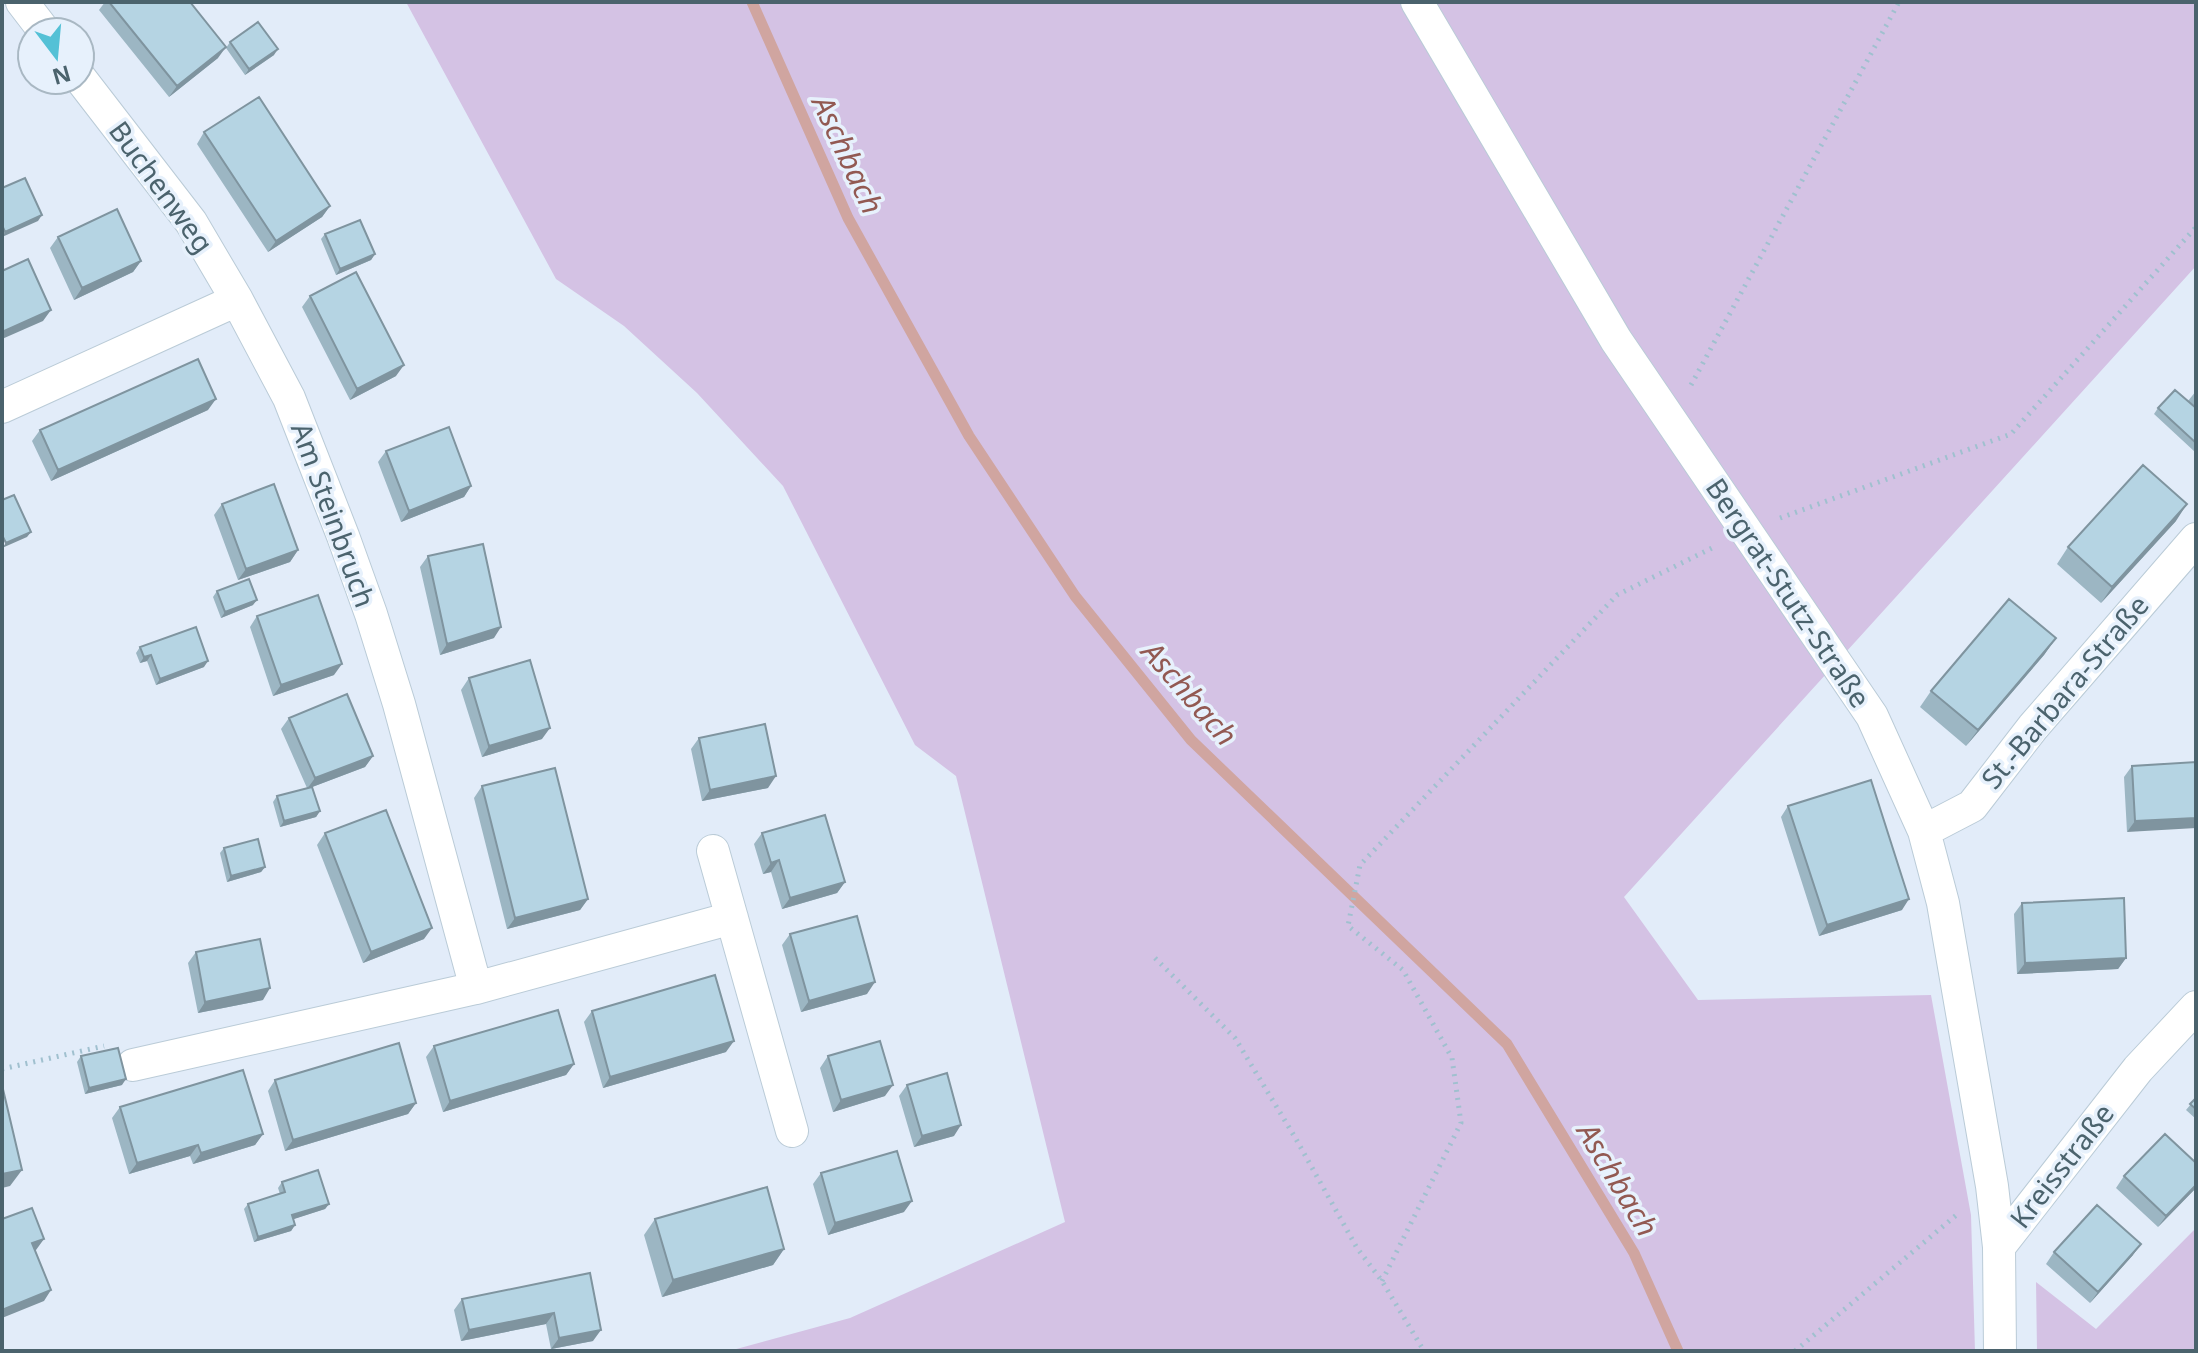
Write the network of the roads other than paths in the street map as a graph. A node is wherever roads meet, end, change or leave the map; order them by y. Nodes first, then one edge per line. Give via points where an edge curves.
1 (1417, 2) edge
2 (94, 96) edge
3 (237, 300) junction
4 (2, 407) edge
5 (2196, 539) edge
6 (1924, 831) junction
7 (713, 851) dead end
8 (732, 918) junction
9 (476, 988) junction
10 (2196, 1007) edge
11 (122, 1054) edge
12 (792, 1131) dead end
13 (1999, 1247) junction
14 (2000, 1351) edge

1 - 6 street, Bergrat-Stutz-Straße via 1616,340 1872,716
2 - 3 street, Buchenweg via 191,222
3 - 4 street
3 - 9 street, Am Steinbruch via 289,398 343,536 399,704
5 - 6 street, St.-Barbara-Straße via 2033,727 1972,806
6 - 13 street, Bergrat-Stutz-Straße via 1943,903
7 - 8 street
8 - 9 street
8 - 12 street
9 - 11 street
10 - 13 street, Kreisstraße via 2138,1069
13 - 14 street, Kreisstraße

